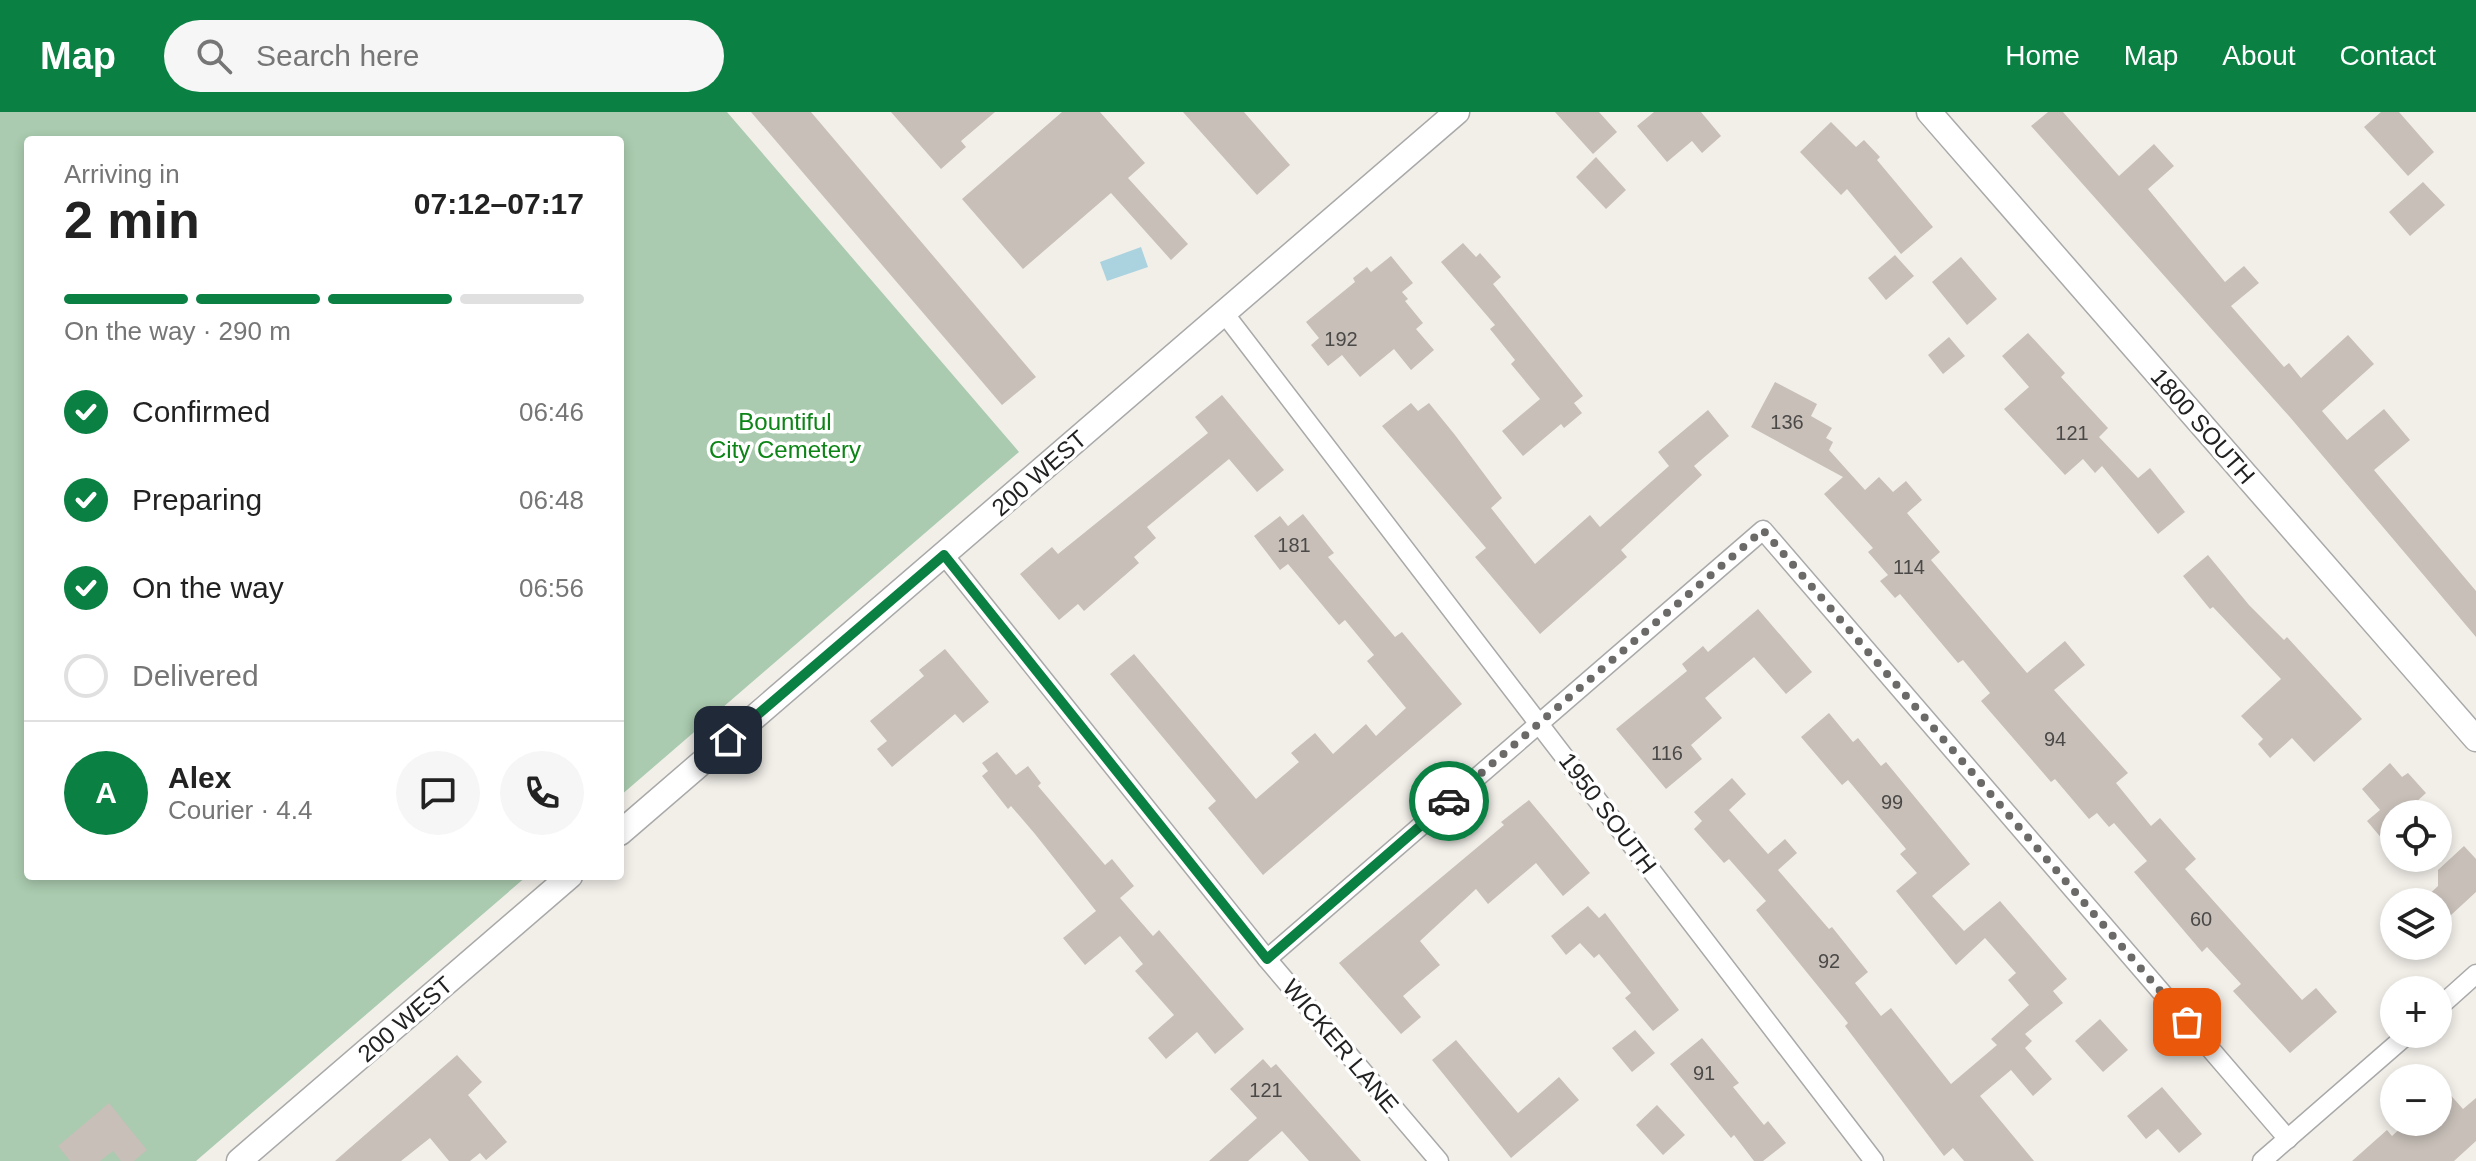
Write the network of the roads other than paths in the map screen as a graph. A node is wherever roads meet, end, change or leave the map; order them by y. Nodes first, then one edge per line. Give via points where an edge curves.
1 (1457, 112) edge
2 (1929, 112) edge
3 (1224, 313) junction
4 (944, 555) junction
5 (1539, 723) junction
6 (2476, 739) edge
7 (624, 830) edge
8 (565, 880) edge
9 (1267, 959) junction
10 (2476, 974) edge
11 (2452, 995) edge
12 (2392, 1048) edge
13 (2288, 1139) junction
14 (248, 1158) edge
15 (1439, 1161) edge
16 (1874, 1161) edge
17 (2262, 1161) edge

1 - 3 street, 200 WEST
2 - 6 street, 1800 SOUTH
3 - 4 street, 200 WEST
3 - 5 street, 1950 SOUTH
4 - 7 street, 200 WEST
4 - 9 street, WICKER LANE
5 - 9 street
5 - 13 street via 1763,530
5 - 16 street, 1950 SOUTH
8 - 14 street, 200 WEST
9 - 15 street, WICKER LANE
10 - 11 street
12 - 13 street
13 - 17 street

